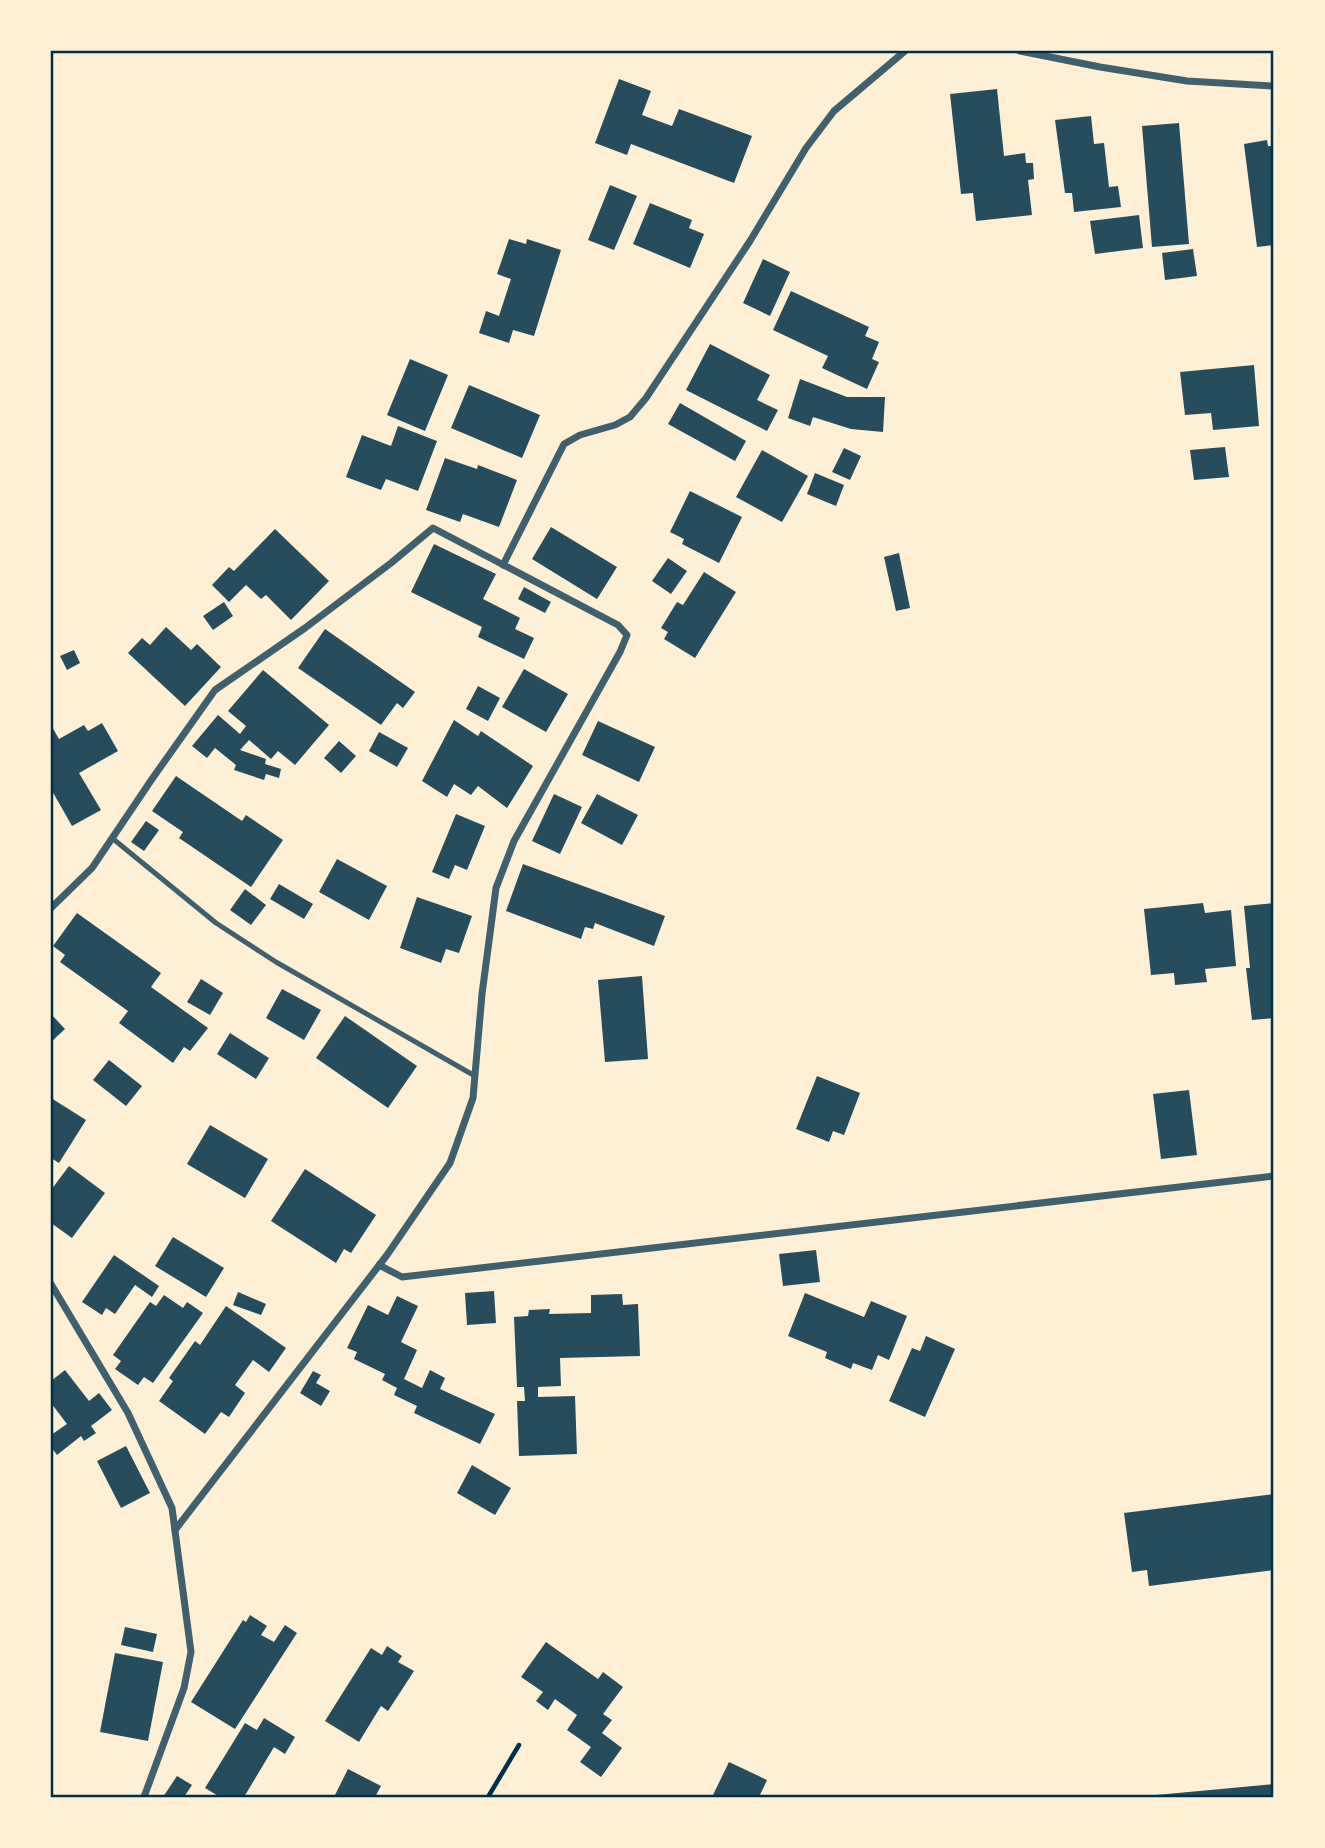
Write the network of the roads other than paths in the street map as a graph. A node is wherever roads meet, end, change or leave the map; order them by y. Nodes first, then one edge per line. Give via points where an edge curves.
1 (905, 51) edge
2 (1020, 51) edge
3 (1274, 86) edge
4 (503, 565) junction
5 (112, 838) junction
6 (51, 908) edge
7 (475, 1076) junction
8 (1274, 1176) edge
9 (379, 1265) junction
10 (51, 1284) edge
11 (175, 1530) junction
12 (144, 1797) edge

1 - 4 street via 834,111 806,148 750,241 630,417 564,444
2 - 3 street via 1187,81
4 - 5 street via 433,527 305,628 215,690
4 - 7 street via 618,625 626,635 514,841 496,888
5 - 6 street via 92,868
5 - 7 lane via 216,923
7 - 9 street via 473,1098 450,1163
8 - 9 street via 402,1277
9 - 11 street
10 - 11 street via 128,1413 172,1508
11 - 12 street via 191,1651 184,1688

